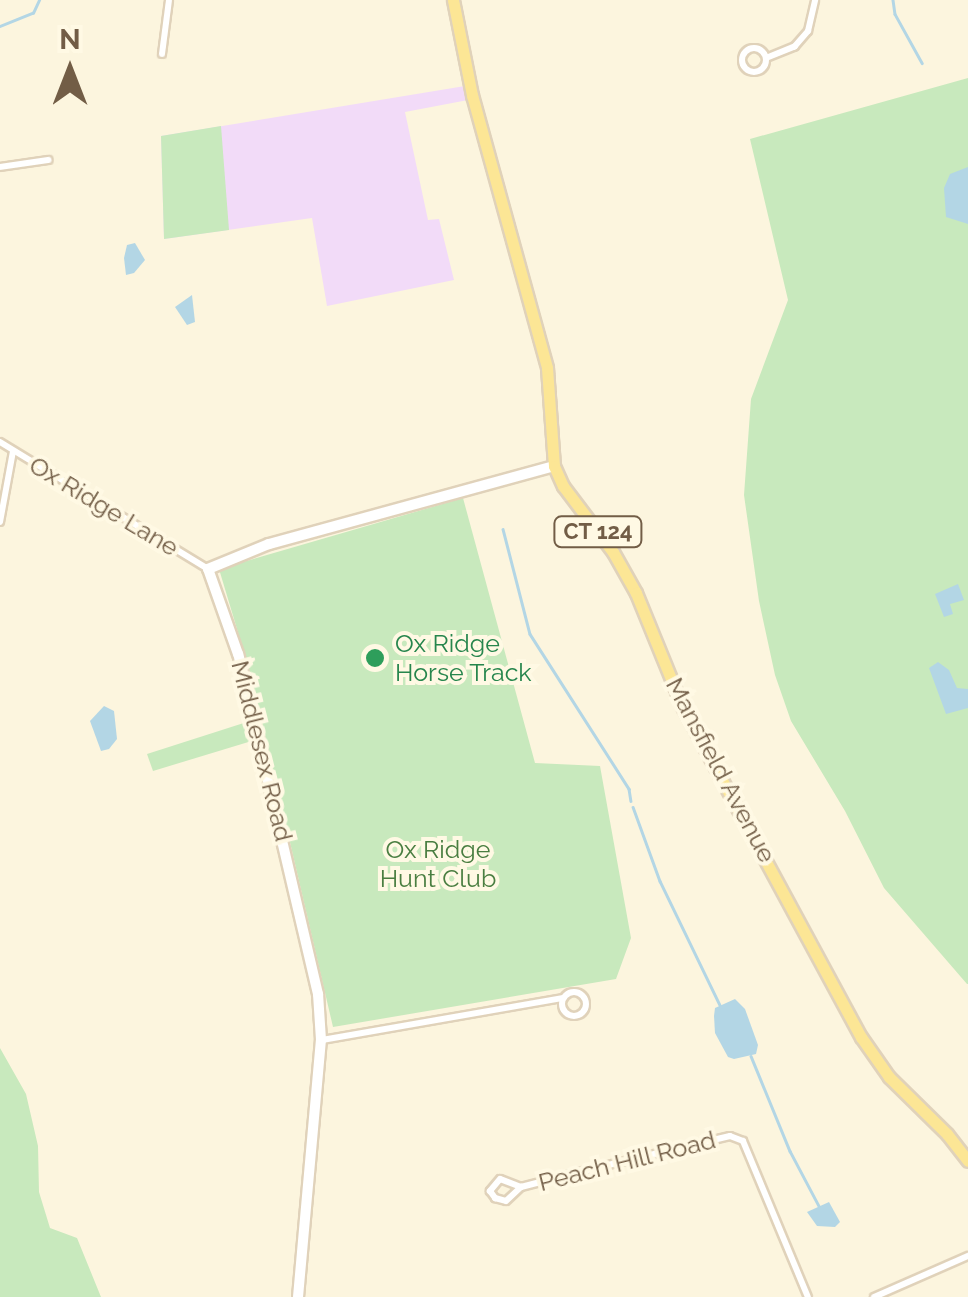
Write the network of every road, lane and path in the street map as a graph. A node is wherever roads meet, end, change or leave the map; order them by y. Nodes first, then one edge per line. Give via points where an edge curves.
1 (170, 0) edge
2 (454, 0) edge
3 (815, 0) edge
4 (162, 54) dead end
5 (766, 58) dead end
6 (48, 160) dead end
7 (0, 167) edge
8 (0, 442) edge
9 (13, 450) junction
10 (554, 466) junction
11 (0, 522) edge
12 (208, 569) junction
13 (563, 998) dead end
14 (320, 1040) junction
15 (968, 1161) edge
16 (522, 1187) junction
17 (968, 1256) edge
18 (298, 1297) edge
19 (808, 1297) edge
20 (874, 1297) edge

1 - 4 street
2 - 10 main road, Mansfield Avenue / CT 124 via 472,94 546,368
3 - 5 street via 810,28 796,46
6 - 7 street
8 - 9 street, Ox Ridge Lane
9 - 11 street
9 - 12 street, Ox Ridge Lane
10 - 12 main road via 269,544
10 - 15 main road, Mansfield Avenue / CT 124 via 636,593 684,708 862,1037 888,1077
12 - 14 main road, Middlesex Road via 238,652 293,880 318,994
13 - 14 street
14 - 18 main road, Middlesex Road
16 - 16 street, Peach Hill Road via 506,1201 490,1191 500,1180
16 - 19 street, Peach Hill Road via 730,1136 743,1141
17 - 20 street

